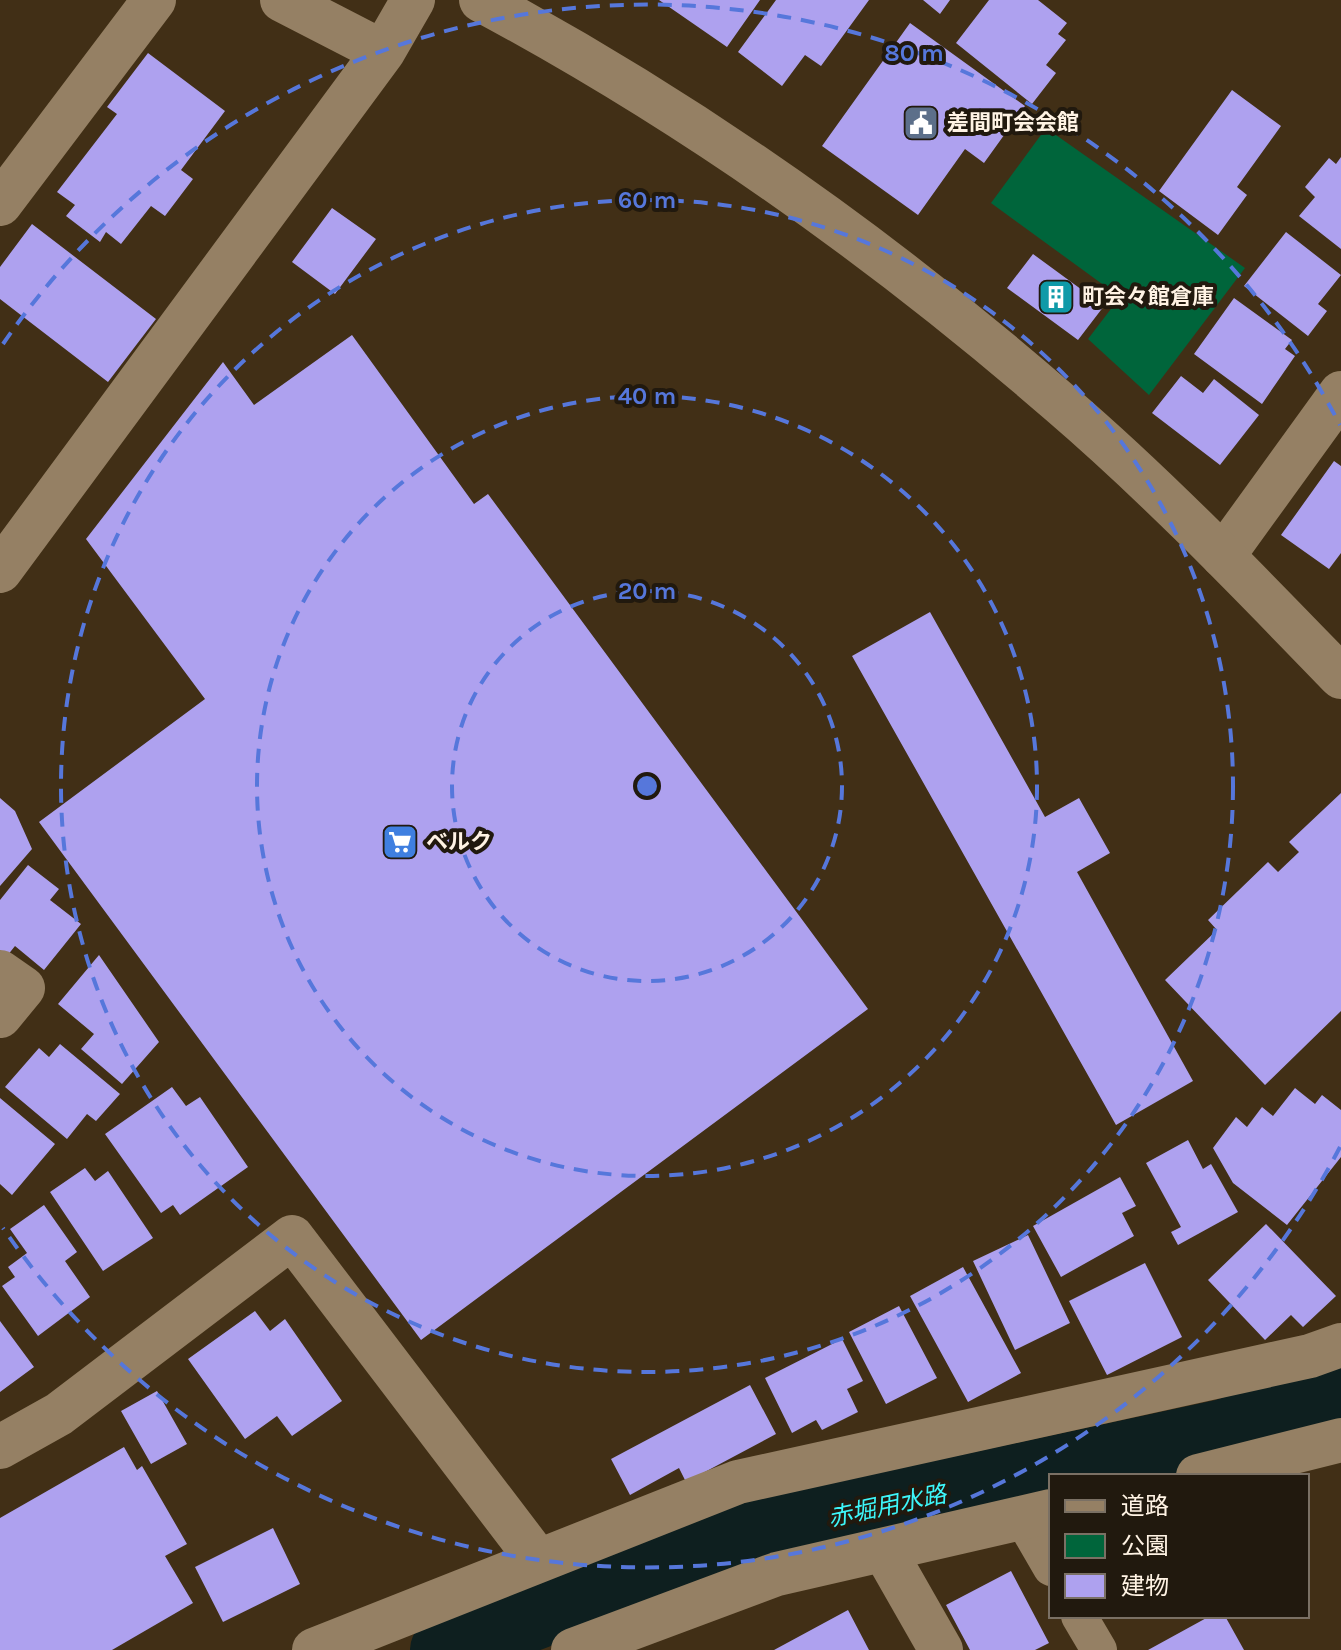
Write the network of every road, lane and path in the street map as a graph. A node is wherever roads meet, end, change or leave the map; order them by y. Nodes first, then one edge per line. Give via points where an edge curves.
1 (154, 0) edge
2 (282, 0) edge
3 (413, 0) edge
4 (481, 0) edge
5 (383, 52) junction
6 (0, 204) edge
7 (1341, 393) edge
8 (1223, 556) junction
9 (0, 571) edge
10 (1341, 677) edge
11 (0, 972) edge
12 (0, 1016) edge
13 (1341, 1345) edge
14 (1341, 1440) edge
15 (0, 1447) edge
16 (1206, 1474) edge
17 (1037, 1515) edge
18 (884, 1550) junction
19 (537, 1559) junction
20 (1049, 1560) edge
21 (1080, 1618) edge
22 (314, 1650) edge
23 (573, 1650) edge
24 (941, 1650) edge
25 (1099, 1650) edge

1 - 6 street
2 - 5 street
3 - 5 street
4 - 8 street via 637,90 872,250 1062,404
5 - 9 street
7 - 8 street
8 - 10 street
11 - 12 street via 23,988
13 - 19 street via 738,1482
14 - 16 street
15 - 19 street via 59,1414 292,1237
17 - 18 street
17 - 20 lane
18 - 23 street via 777,1574
18 - 24 street
19 - 22 street
21 - 25 lane

